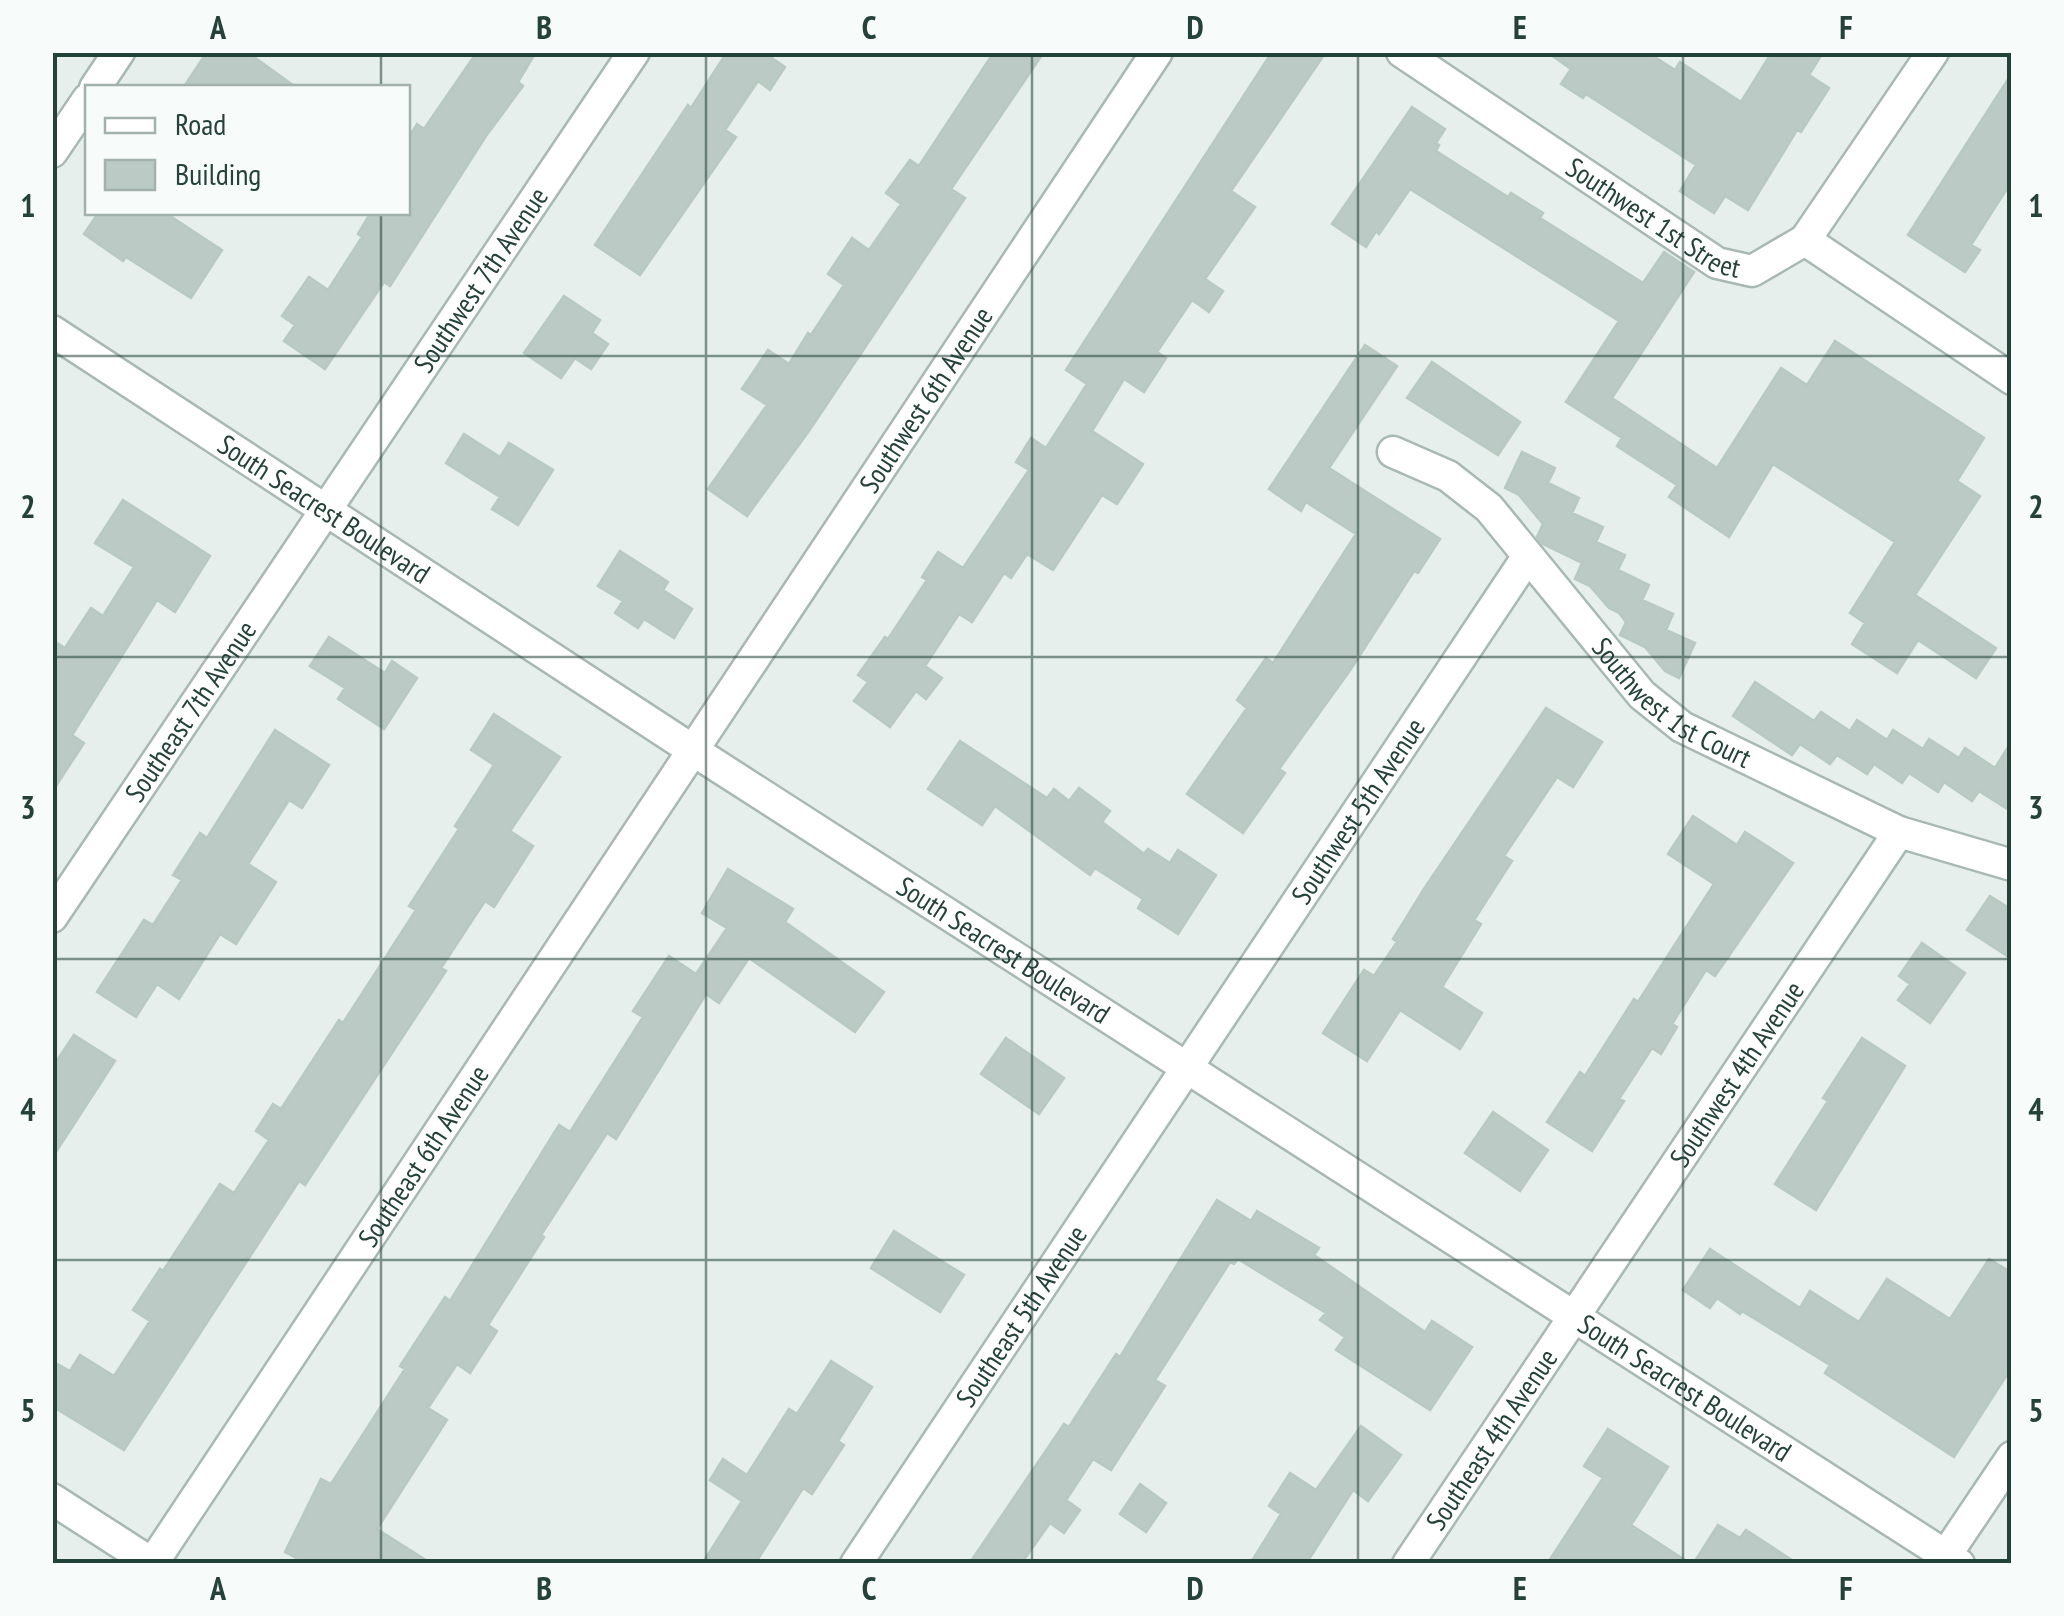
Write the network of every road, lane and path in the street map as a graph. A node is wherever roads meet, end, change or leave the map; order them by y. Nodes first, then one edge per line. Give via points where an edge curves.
1 (119, 52) edge
2 (634, 52) edge
3 (1157, 52) edge
4 (1402, 52) edge
5 (1933, 52) edge
6 (98, 85) edge
7 (85, 104) edge
8 (52, 152) edge
9 (1806, 240) junction
10 (52, 331) edge
11 (2012, 380) edge
12 (1394, 452) dead end
13 (328, 508) junction
14 (1528, 556) junction
15 (694, 750) junction
16 (1899, 832) junction
17 (2012, 866) edge
18 (52, 917) edge
19 (1188, 1068) junction
20 (1574, 1317) junction
21 (2012, 1458) edge
22 (52, 1499) edge
23 (1948, 1561) edge
24 (152, 1563) edge
25 (856, 1564) edge
26 (1408, 1564) edge

1 - 6 street
2 - 13 street, Southwest 7th Avenue
3 - 15 street, Southwest 6th Avenue
4 - 9 street, Southwest 1st Street via 1717,263 1752,271
5 - 9 street
7 - 8 street
9 - 11 street
10 - 13 street, South Seacrest Boulevard
12 - 14 street, Southwest 1st Court via 1470,491
13 - 15 street, South Seacrest Boulevard
13 - 18 street, Southeast 7th Avenue
14 - 16 street, Southwest 1st Court via 1642,694 1682,726
14 - 19 street, Southwest 5th Avenue
15 - 19 street, South Seacrest Boulevard
15 - 24 street, Southeast 6th Avenue
16 - 17 street, Southwest 1st Court
16 - 20 street, Southwest 4th Avenue
19 - 20 street, South Seacrest Boulevard
19 - 25 street, Southeast 5th Avenue
20 - 23 street, South Seacrest Boulevard
20 - 26 street, Southeast 4th Avenue
21 - 23 street
22 - 24 street

